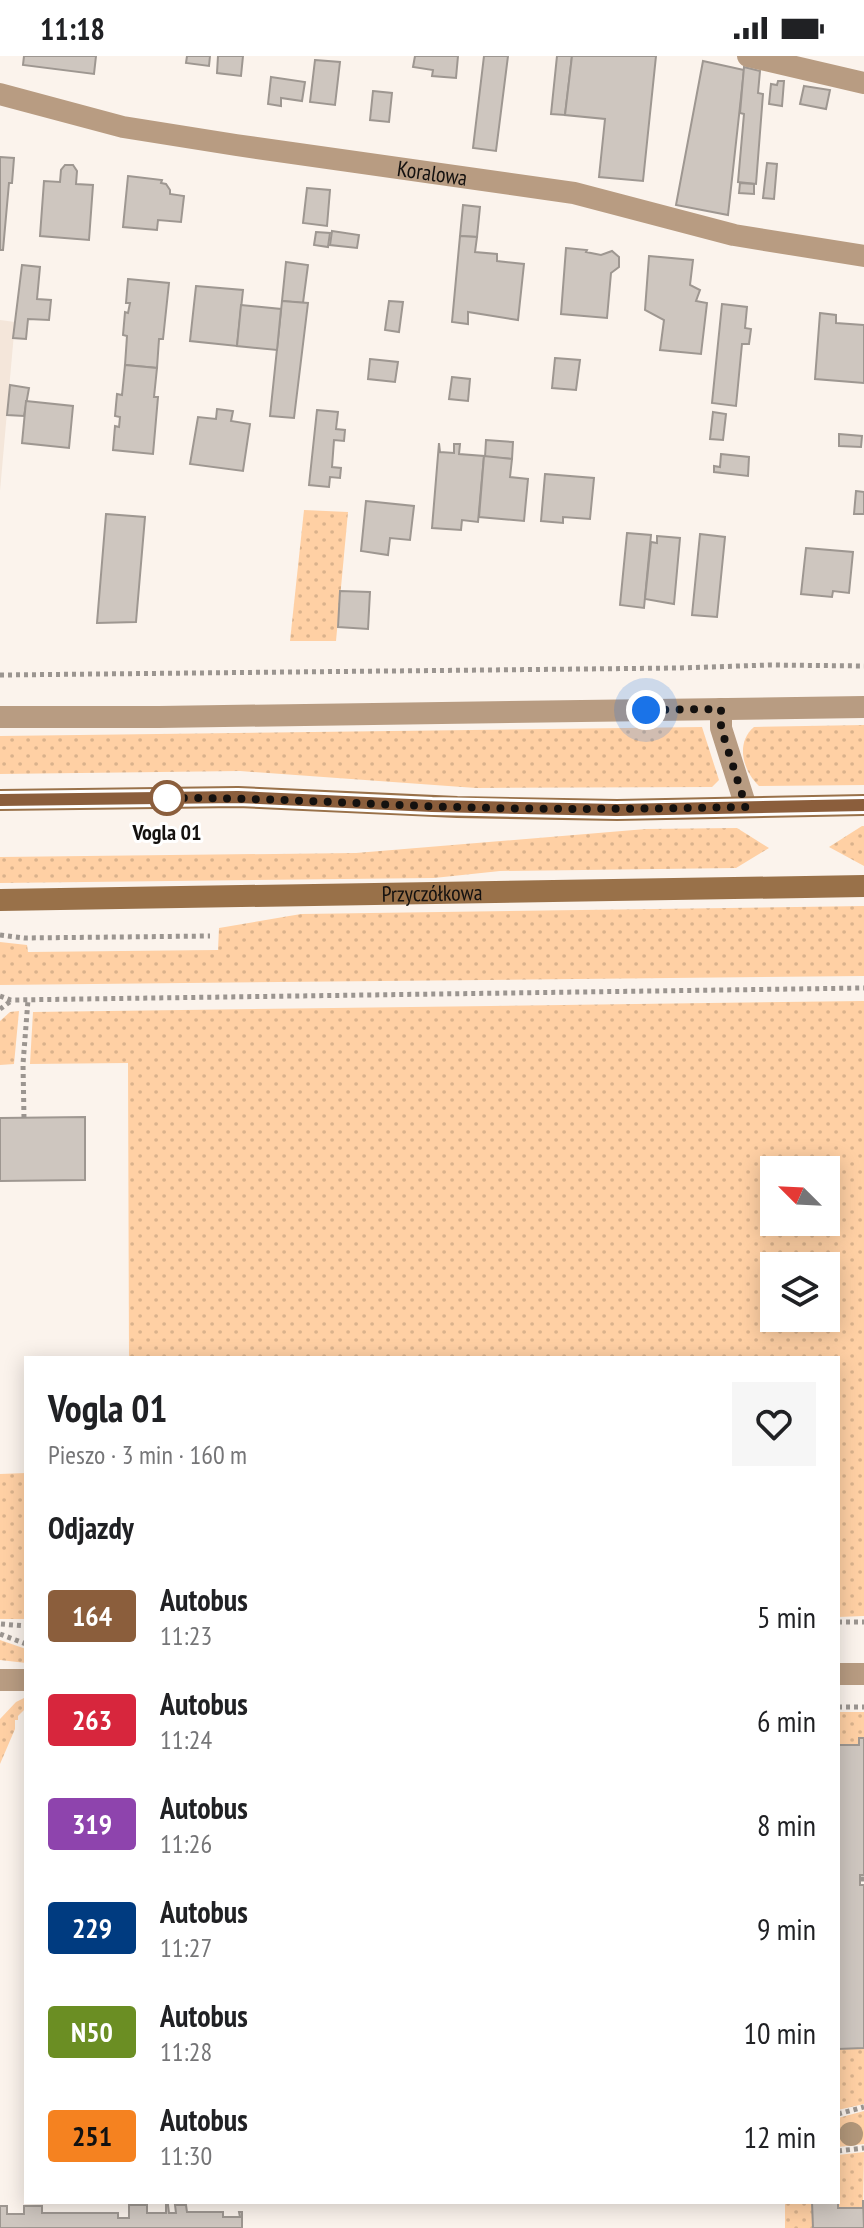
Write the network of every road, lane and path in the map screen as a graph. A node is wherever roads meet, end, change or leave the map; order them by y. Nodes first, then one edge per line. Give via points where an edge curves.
1 (752, 56) edge
2 (864, 83) edge
3 (0, 94) edge
4 (864, 256) edge
5 (864, 666) edge
6 (0, 675) edge
7 (864, 707) edge
8 (721, 709) junction
9 (0, 717) edge
10 (0, 800) edge
11 (864, 805) edge
12 (746, 807) junction
13 (864, 886) edge
14 (0, 900) edge
15 (0, 935) edge
16 (210, 936) dead end
17 (864, 988) edge
18 (0, 996) edge
19 (11, 1000) junction
20 (28, 1000) junction
21 (0, 1009) edge
22 (24, 1118) dead end
23 (840, 1622) edge
24 (864, 1622) edge
25 (1, 1624) edge
26 (24, 1626) edge
27 (0, 1634) edge
28 (24, 1643) edge
29 (840, 1674) edge
30 (864, 1674) edge
31 (0, 1680) edge
32 (24, 1680) edge
33 (840, 1707) edge
34 (864, 1707) edge
35 (864, 2107) edge
36 (840, 2113) edge
37 (864, 2148) edge
38 (840, 2151) edge

1 - 2 street
3 - 4 street, Koralowa via 123,127 574,193 734,235
5 - 6 path
7 - 8 street
8 - 9 street
8 - 12 street via 721,728
10 - 12 main road via 238,797 617,810
11 - 12 main road
13 - 14 main road, Przyczółkowa
15 - 16 path
17 - 20 path
18 - 19 path
19 - 20 path
19 - 21 path
20 - 22 path
23 - 24 path
25 - 26 path
27 - 28 path
29 - 30 street
31 - 32 street
33 - 34 path
35 - 36 path
37 - 38 path

